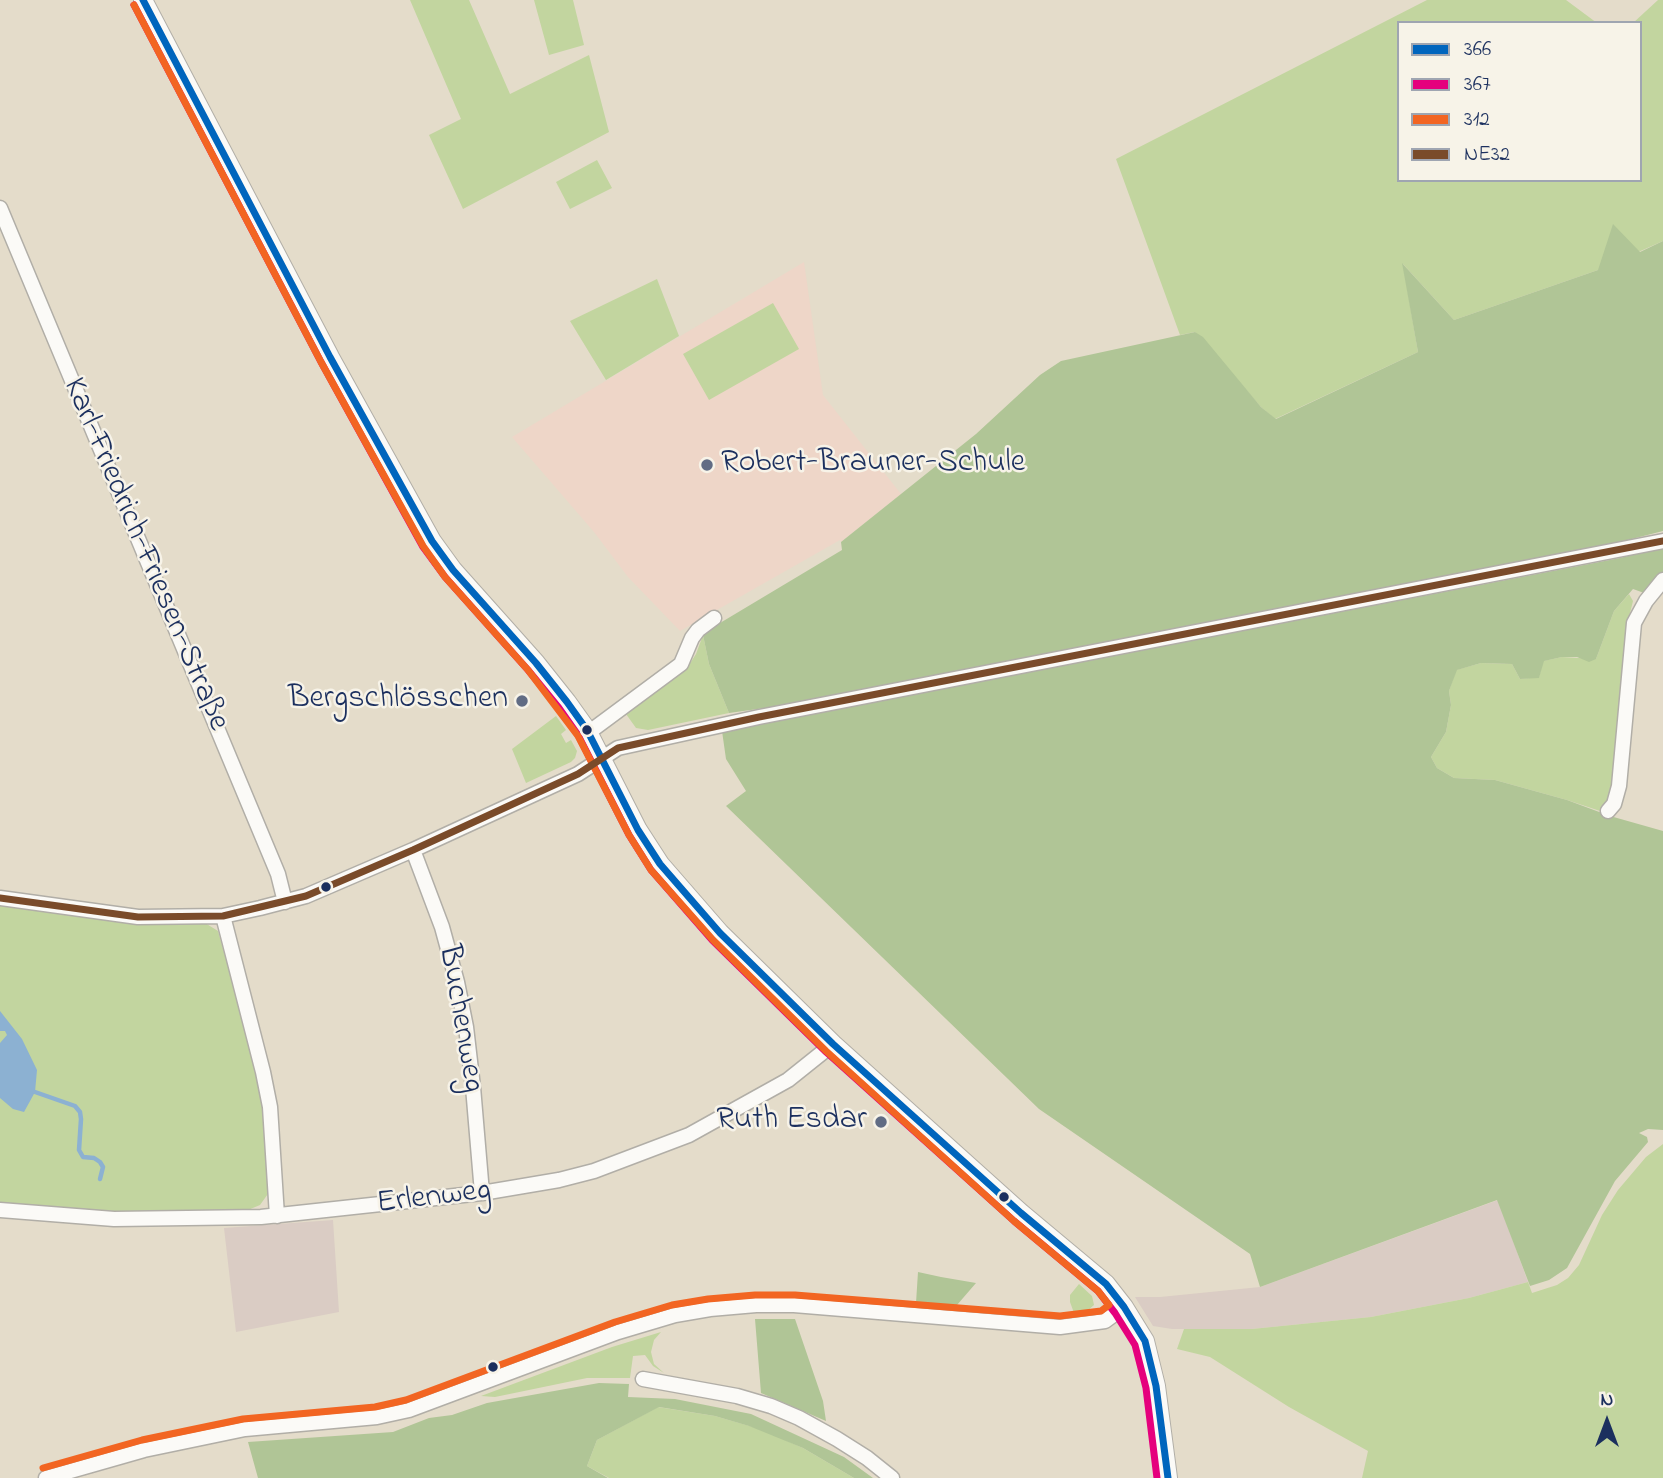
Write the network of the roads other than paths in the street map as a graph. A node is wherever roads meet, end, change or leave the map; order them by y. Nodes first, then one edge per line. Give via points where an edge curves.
1 (143, 0) edge
2 (0, 208) edge
3 (1663, 541) edge
4 (1663, 580) edge
5 (714, 618) dead end
6 (589, 733) junction
7 (601, 757) junction
8 (1608, 811) dead end
9 (413, 850) junction
10 (0, 898) edge
11 (285, 902) junction
12 (223, 916) junction
13 (833, 1044) junction
14 (482, 1193) junction
15 (0, 1210) edge
16 (277, 1216) junction
17 (1124, 1307) junction
18 (643, 1379) dead end
19 (46, 1478) edge
20 (892, 1478) edge
21 (1168, 1478) edge

1 - 6 street via 432,541
2 - 11 street, Karl-Friedrich-Friesen-Straße via 272,861
3 - 7 street via 739,721 618,748
4 - 8 street via 1634,623 1619,786
5 - 6 street via 698,630 681,664
6 - 7 street
7 - 9 street via 578,774
7 - 13 street via 660,864 720,933
9 - 11 street
9 - 14 street, Buchenweg via 457,982 471,1066
10 - 12 street via 138,917
11 - 12 street
12 - 16 street via 267,1096
13 - 14 street, Erlenweg via 789,1080 689,1135 594,1171
13 - 17 street via 1106,1284
14 - 16 street, Erlenweg
15 - 16 street, Erlenweg via 114,1219
17 - 19 street via 1105,1321 1060,1327 794,1305 710,1309 642,1324 409,1410 377,1418 244,1429 144,1450
17 - 21 street via 1149,1354
18 - 20 street via 771,1406 837,1438

